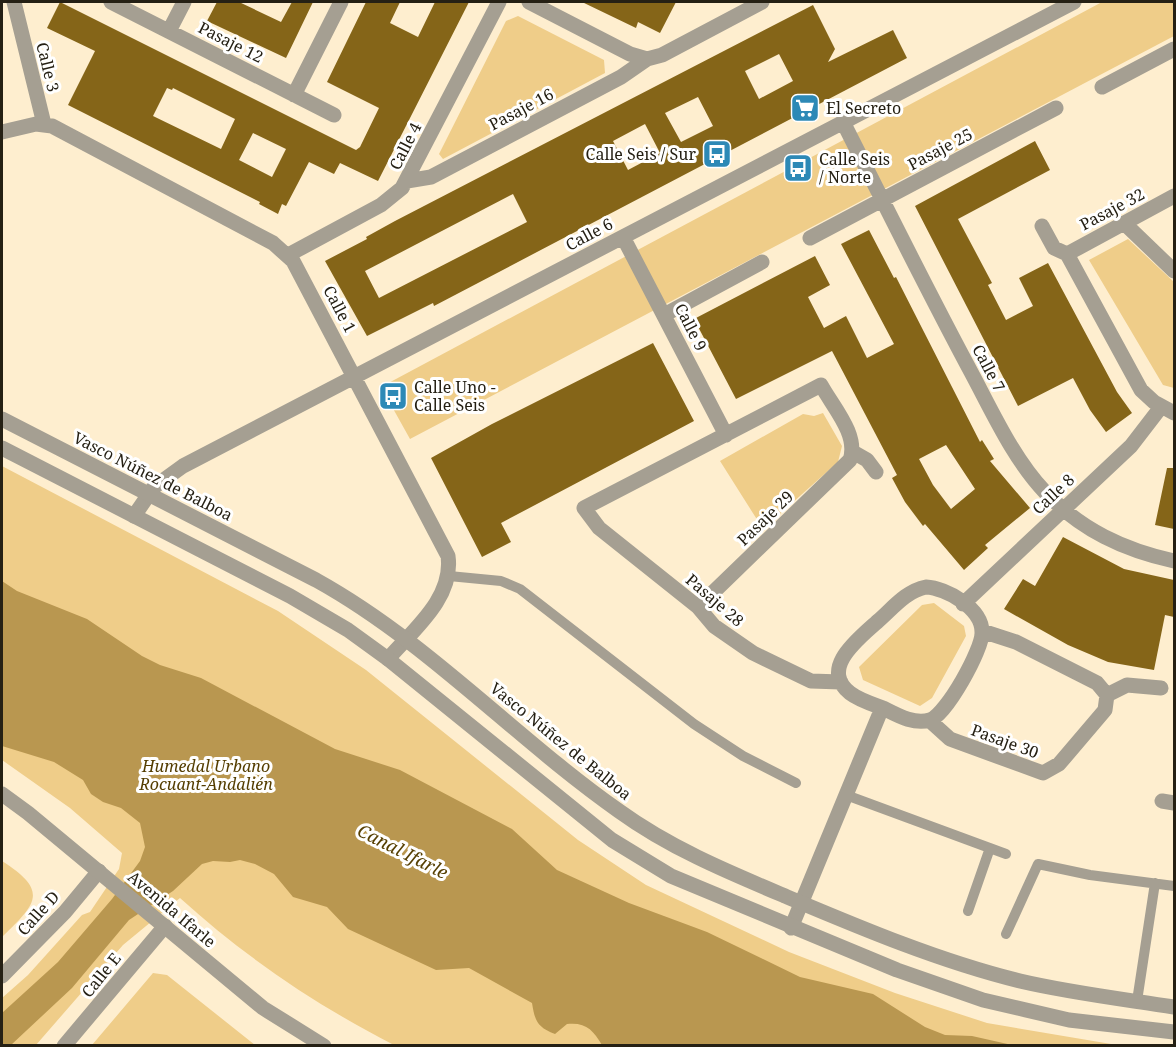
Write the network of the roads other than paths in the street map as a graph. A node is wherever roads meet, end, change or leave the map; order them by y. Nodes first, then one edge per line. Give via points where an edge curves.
1 (14, 2) edge
2 (27, 2) edge
3 (111, 2) edge
4 (184, 2) edge
5 (341, 2) edge
6 (499, 2) edge
7 (529, 2) edge
8 (762, 2) edge
9 (1074, 2) edge
10 (18, 19) junction
11 (169, 31) junction
12 (1174, 49) edge
13 (647, 59) junction
14 (1102, 87) dead end
15 (294, 94) junction
16 (1056, 108) dead end
17 (334, 115) dead end
18 (843, 122) junction
19 (44, 124) junction
20 (2, 132) edge
21 (407, 181) junction
22 (1174, 196) edge
23 (883, 200) junction
24 (1124, 223) junction
25 (1042, 226) dead end
26 (623, 237) junction
27 (810, 238) dead end
28 (1067, 254) junction
29 (288, 255) junction
30 (762, 262) dead end
31 (1174, 271) edge
32 (664, 315) junction
33 (355, 376) junction
34 (1168, 410) edge
35 (2, 419) edge
36 (726, 435) junction
37 (2, 448) edge
38 (853, 452) junction
39 (876, 472) dead end
40 (148, 494) junction
41 (1063, 509) junction
42 (134, 516) junction
43 (1174, 561) edge
44 (449, 576) junction
45 (963, 604) junction
46 (698, 608) junction
47 (982, 632) junction
48 (406, 638) junction
49 (388, 659) junction
50 (841, 682) junction
51 (1161, 688) dead end
52 (1107, 695) junction
53 (882, 708) junction
54 (929, 720) junction
55 (796, 783) dead end
56 (2, 794) edge
57 (846, 795) junction
58 (990, 848) junction
59 (1006, 854) dead end
60 (102, 874) junction
61 (1155, 883) junction
62 (1174, 886) edge
63 (801, 903) junction
64 (968, 911) dead end
65 (160, 922) junction
66 (790, 928) junction
67 (1006, 934) dead end
68 (2, 976) edge
69 (1137, 1001) junction
70 (1174, 1007) edge
71 (1174, 1032) edge
72 (64, 1046) edge
73 (324, 1046) edge

1 - 10 street, Calle 3
2 - 10 street
3 - 11 street, Pasaje 12
4 - 11 street
5 - 15 street
6 - 21 street, Calle 4
7 - 13 street
8 - 13 street via 662,55
9 - 18 street, Calle 6
10 - 19 street, Calle 3
11 - 15 street, Pasaje 12
12 - 14 street
13 - 21 street, Pasaje 16 via 621,77 431,177
15 - 17 street, Pasaje 12
16 - 23 street, Pasaje 25
18 - 23 street, Calle 7
18 - 26 street, Calle 6
19 - 20 street
19 - 29 street, Calle 1 via 273,243
21 - 29 street, Calle 4 via 389,200
22 - 24 street, Pasaje 32
23 - 27 street, Pasaje 25
23 - 41 street, Calle 7 via 1012,448 1030,476
24 - 28 street, Pasaje 32
24 - 31 street
25 - 28 street, Calle 8 via 1054,248
26 - 32 street, Calle 9
26 - 33 street, Calle 6
28 - 34 street, Calle 8 via 1136,382 1147,396
29 - 33 street, Calle 1
30 - 32 street
32 - 36 street, Calle 9
33 - 40 street, Calle 6 via 183,466
33 - 44 street, Calle 1 via 445,547
34 - 41 street, Calle 8
35 - 40 street, Vasco Núñez de Balboa
36 - 38 street via 821,385 852,439
36 - 46 street, Pasaje 28 via 584,508 599,528
37 - 42 street
38 - 39 street via 867,460
38 - 46 street, Pasaje 29 via 845,467
40 - 42 street, Calle 6
40 - 48 street, Vasco Núñez de Balboa via 332,589
41 - 43 street, Calle 7 via 1119,545
41 - 45 street, Calle 8
42 - 49 street via 320,612
44 - 48 street via 440,599
44 - 55 lane via 501,581 520,589 694,724 743,756
45 - 47 street via 978,619
45 - 50 street via 934,588 909,593 847,650 840,663
46 - 50 street, Pasaje 28 via 724,633 779,667 811,681
47 - 52 street via 1007,638 1087,678
47 - 54 street via 949,703 941,714
48 - 49 street
48 - 63 street, Vasco Núñez de Balboa via 623,814 680,849
49 - 66 street via 632,853 701,890
50 - 53 street via 851,694
51 - 52 street via 1128,686
52 - 54 street, Pasaje 30 via 1106,710 1059,764 1043,773 950,739
53 - 54 street via 913,721
53 - 57 street
56 - 60 street, Avenida Ifarle
57 - 58 lane
57 - 63 street
58 - 59 lane
58 - 64 lane
60 - 65 street, Avenida Ifarle
60 - 68 street, Calle D
61 - 62 lane
61 - 67 lane via 1038,864
61 - 69 lane
63 - 66 street
63 - 69 street, Vasco Núñez de Balboa via 993,974 1062,990
65 - 72 street, Calle E
65 - 73 street, Avenida Ifarle via 263,1008
66 - 71 street via 897,970 1012,1008 1069,1020
69 - 70 street, Vasco Núñez de Balboa

